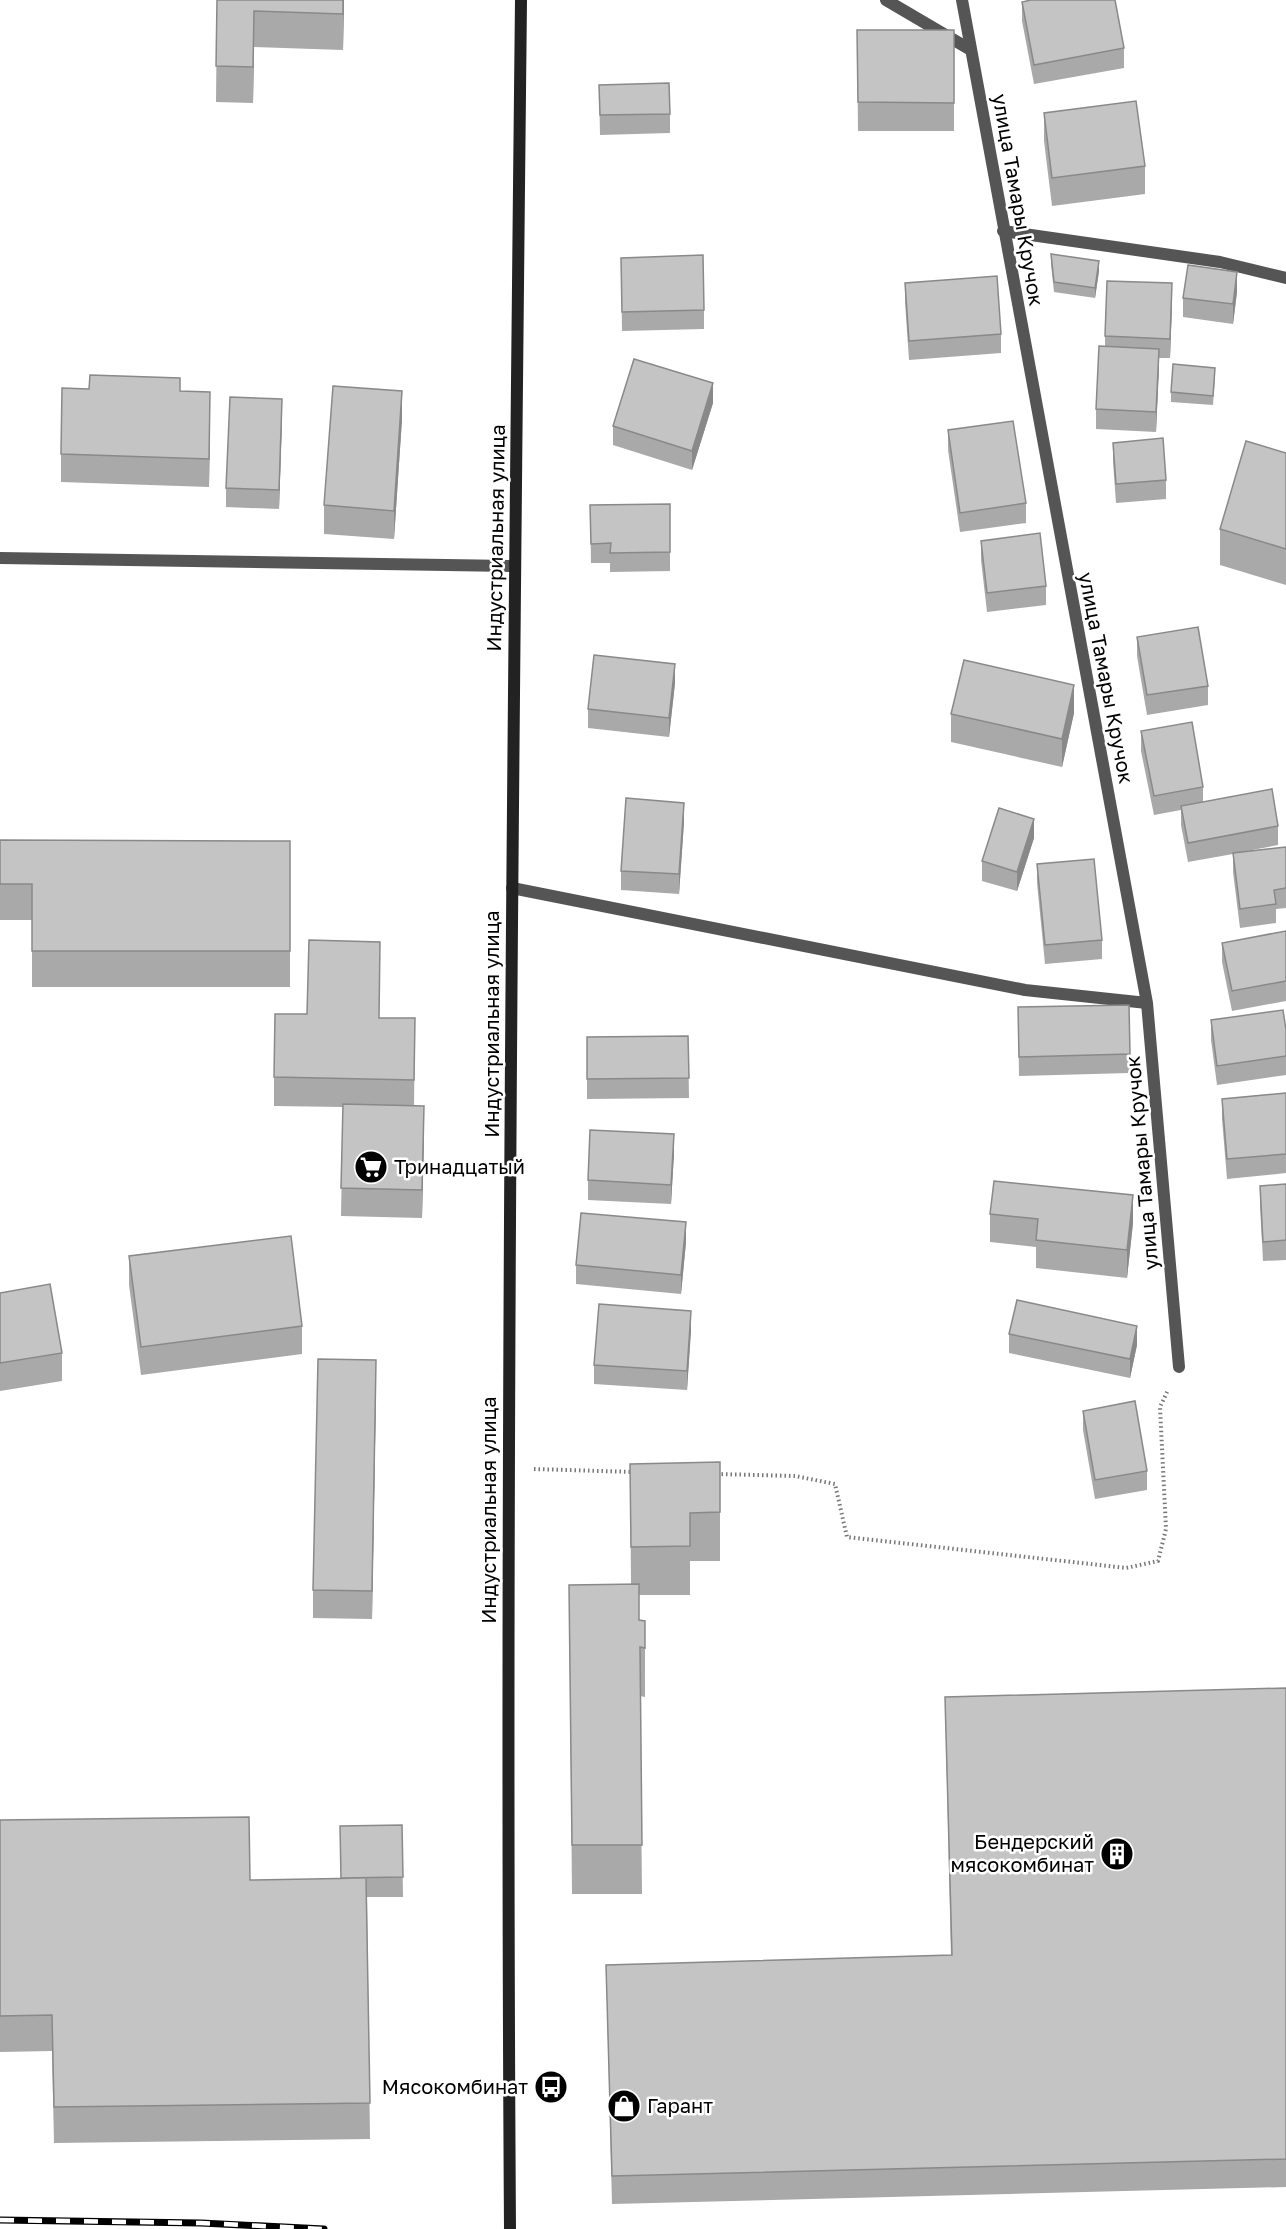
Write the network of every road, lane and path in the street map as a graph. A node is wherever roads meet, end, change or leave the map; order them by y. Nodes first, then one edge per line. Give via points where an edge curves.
1 (521, 0) edge
2 (886, 0) edge
3 (962, 0) edge
4 (972, 50) junction
5 (1003, 231) junction
6 (1286, 278) edge
7 (0, 558) edge
8 (515, 566) junction
9 (512, 888) junction
10 (1147, 1004) junction
11 (1179, 1367) joint
12 (509, 1469) junction
13 (640, 1472) edge
14 (712, 1474) edge
15 (510, 2229) edge

1 - 8 main road, Индустриальная улица
2 - 4 street
3 - 4 street, улица Тамары Кручок
4 - 5 street, улица Тамары Кручок
5 - 6 street via 1220,262
5 - 10 street, улица Тамары Кручок
7 - 8 street
8 - 9 main road, Индустриальная улица
9 - 10 street via 1025,990
9 - 12 main road, Индустриальная улица
10 - 11 street, улица Тамары Кручок
11 - 14 path via 1160,1407 1166,1529 1158,1561 1126,1568 847,1537 836,1484 795,1476
12 - 13 path
12 - 15 main road, Индустриальная улица

